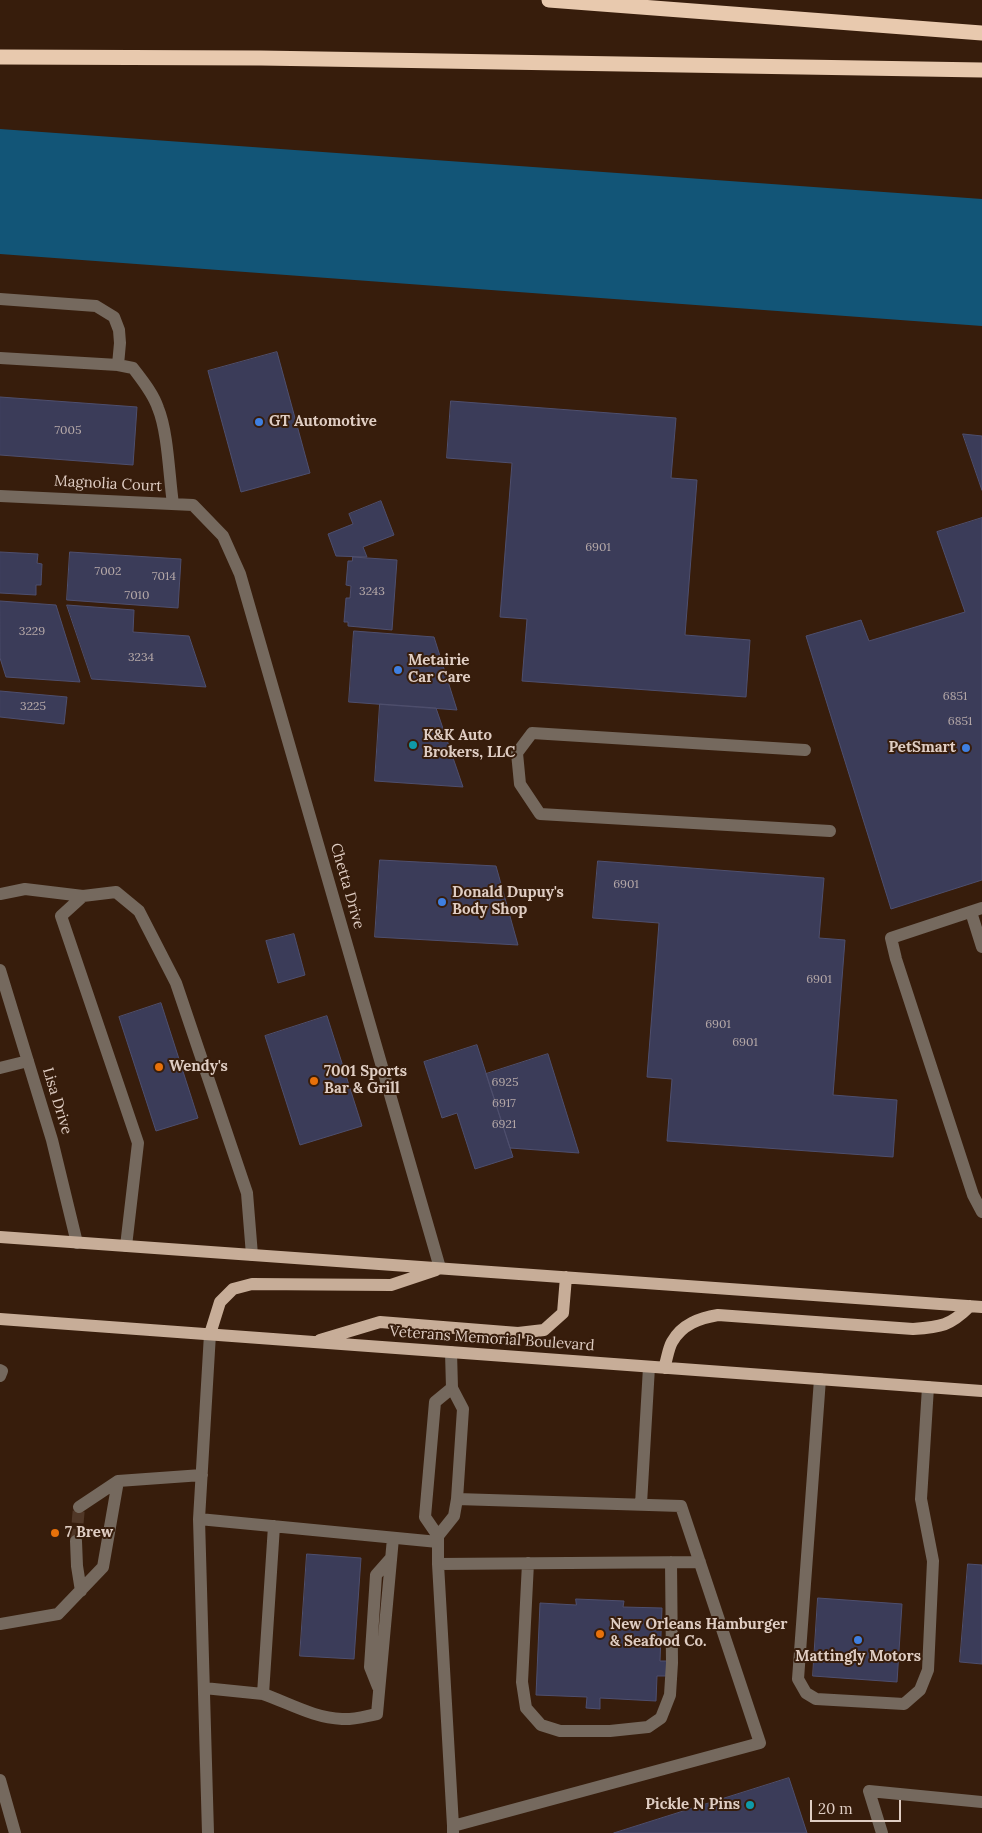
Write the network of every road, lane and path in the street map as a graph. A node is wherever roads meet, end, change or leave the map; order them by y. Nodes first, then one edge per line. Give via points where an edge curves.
1 (548, 0) edge
2 (982, 33) edge
3 (0, 57) edge
4 (982, 70) edge
5 (0, 299) edge
6 (0, 358) edge
7 (118, 365) junction
8 (0, 496) edge
9 (173, 504) junction
10 (207, 520) joint
11 (805, 750) dead end
12 (830, 831) dead end
13 (0, 894) edge
14 (83, 896) junction
15 (976, 910) edge
16 (982, 947) edge
17 (0, 970) edge
18 (28, 1061) junction
19 (0, 1068) edge
20 (978, 1196) edge
21 (982, 1212) edge
22 (0, 1237) edge
23 (76, 1243) junction
24 (126, 1246) junction
25 (252, 1255) junction
26 (440, 1268) junction
27 (566, 1277) junction
28 (976, 1306) edge
29 (0, 1319) edge
30 (210, 1334) junction
31 (313, 1342) junction
32 (451, 1352) junction
33 (650, 1367) junction
34 (664, 1368) junction
35 (0, 1370) edge
36 (0, 1376) edge
37 (820, 1379) junction
38 (928, 1387) junction
39 (452, 1388) junction
40 (982, 1392) edge
41 (202, 1475) junction
42 (118, 1481) junction
43 (457, 1500) junction
44 (641, 1504) junction
45 (79, 1506) dead end
46 (199, 1519) junction
47 (274, 1526) junction
48 (393, 1538) junction
49 (438, 1539) junction
50 (76, 1541) tunnel mouth
51 (671, 1562) junction
52 (700, 1562) junction
53 (528, 1563) junction
54 (438, 1564) junction
55 (81, 1591) junction
56 (0, 1624) edge
57 (204, 1688) junction
58 (263, 1694) junction
59 (0, 1780) edge
60 (982, 1802) edge
61 (453, 1829) edge
62 (15, 1833) edge
63 (208, 1833) edge
64 (882, 1833) edge

1 - 2 highway
3 - 4 highway
5 - 7 street via 96,306 114,317 119,330
6 - 7 street
7 - 9 street via 133,368 159,408
8 - 9 street, Magnolia Court
9 - 10 street, Magnolia Court via 193,504
10 - 26 street, Chetta Drive via 224,536 240,574
11 - 12 street via 532,733 517,753 520,784 540,814
13 - 14 street via 25,889
14 - 24 street via 61,916 138,1143
14 - 25 street via 116,892 139,911 176,983 247,1194
15 - 16 street
15 - 20 street via 891,938
17 - 18 street, Lisa Drive
18 - 19 street
18 - 23 street, Lisa Drive via 54,1147
20 - 21 street
22 - 23 main road
23 - 24 main road
24 - 25 main road
25 - 26 main road
26 - 27 main road
26 - 30 main road via 391,1285 252,1284 233,1289 220,1302
27 - 28 main road
27 - 31 main road via 563,1312 544,1330 518,1333 380,1322
28 - 34 main road via 939,1327 913,1329 718,1314 687,1325 673,1341
29 - 30 main road, Veterans Memorial Boulevard
30 - 31 main road, Veterans Memorial Boulevard
30 - 41 street
31 - 32 main road, Veterans Memorial Boulevard
32 - 33 main road, Veterans Memorial Boulevard
32 - 39 street
33 - 34 main road, Veterans Memorial Boulevard
33 - 44 street
34 - 37 main road, Veterans Memorial Boulevard
35 - 36 street
37 - 38 main road, Veterans Memorial Boulevard
37 - 38 street via 798,1679 806,1693 816,1699 904,1704 920,1690 928,1670 933,1561 921,1500
38 - 40 main road, Veterans Memorial Boulevard
39 - 43 street via 463,1409
39 - 49 street via 435,1402 425,1517
41 - 42 street
41 - 46 street
42 - 45 street
42 - 55 street via 103,1567
43 - 44 street
43 - 49 street via 454,1516
44 - 52 street via 681,1506
46 - 47 street
46 - 57 street
47 - 48 street
47 - 58 street
48 - 49 street
48 - 58 street via 377,1714 343,1720 314,1716
49 - 54 street
50 - 55 street
51 - 52 street
51 - 53 street
51 - 53 street via 670,1695 661,1718 648,1727 610,1731 560,1731 542,1725 526,1708 522,1682
52 - 61 street via 760,1743
53 - 54 street
54 - 61 street
55 - 56 street via 58,1614
57 - 58 street
57 - 63 street
59 - 62 street
60 - 64 street via 869,1791

